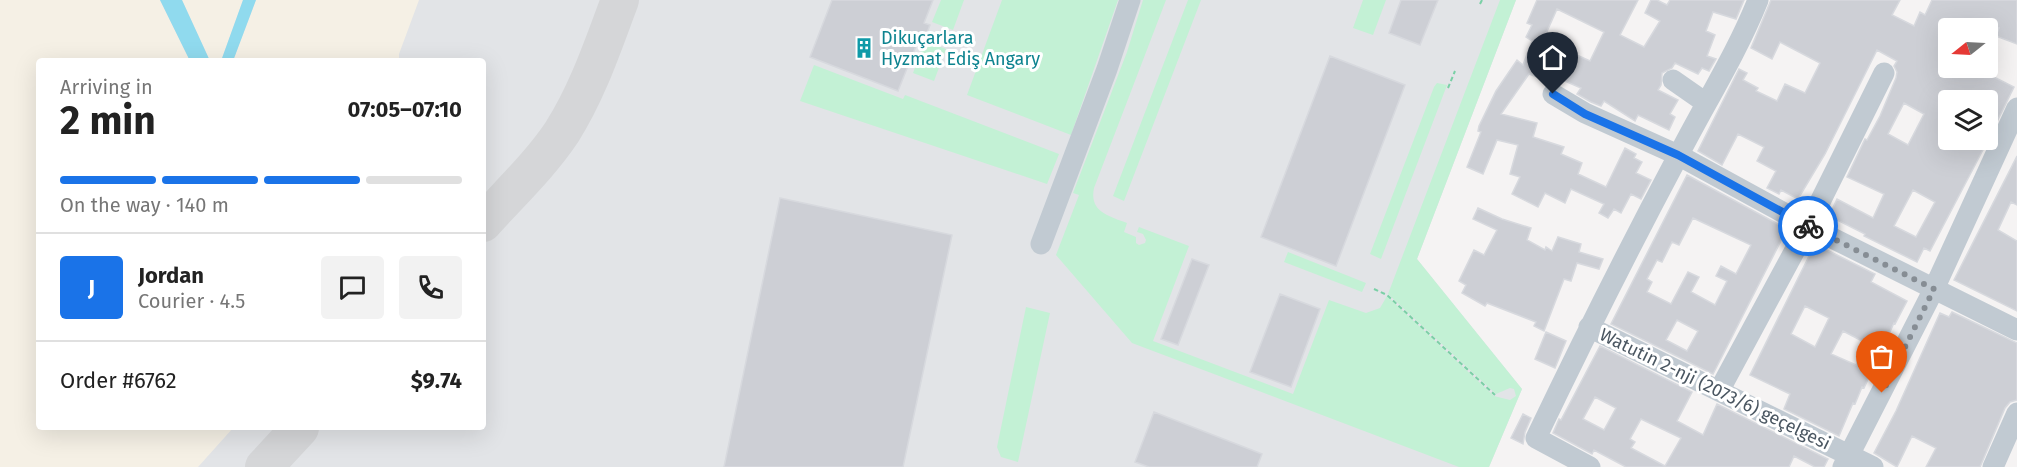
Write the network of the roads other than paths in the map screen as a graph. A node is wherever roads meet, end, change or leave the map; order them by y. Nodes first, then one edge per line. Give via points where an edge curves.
1 (1130, 0) edge
2 (1758, 0) edge
3 (1884, 74) dead end
4 (1672, 80) dead end
5 (1553, 94) dead end
6 (1706, 103) junction
7 (2017, 108) edge
8 (1678, 155) junction
9 (1808, 226) junction
10 (1041, 244) dead end
11 (1934, 289) junction
12 (1589, 327) junction
13 (2017, 330) edge
14 (1719, 391) junction
15 (2017, 413) edge
16 (1847, 461) edge
17 (1590, 467) edge
18 (1873, 467) edge
19 (1993, 467) edge

1 - 10 street
2 - 6 street
3 - 9 street
4 - 6 street
5 - 8 street via 1585,114
6 - 8 street
7 - 11 street
8 - 9 street
8 - 12 street
9 - 11 street
9 - 14 street
11 - 13 street
11 - 16 street
12 - 14 street, Watutin 2-nji (2073/6) geçelgesi
12 - 17 street via 1536,438
14 - 16 street, Watutin 2-nji (2073/6) geçelgesi
15 - 19 street
16 - 18 street, Watutin 2-nji (2073/6) geçelgesi

